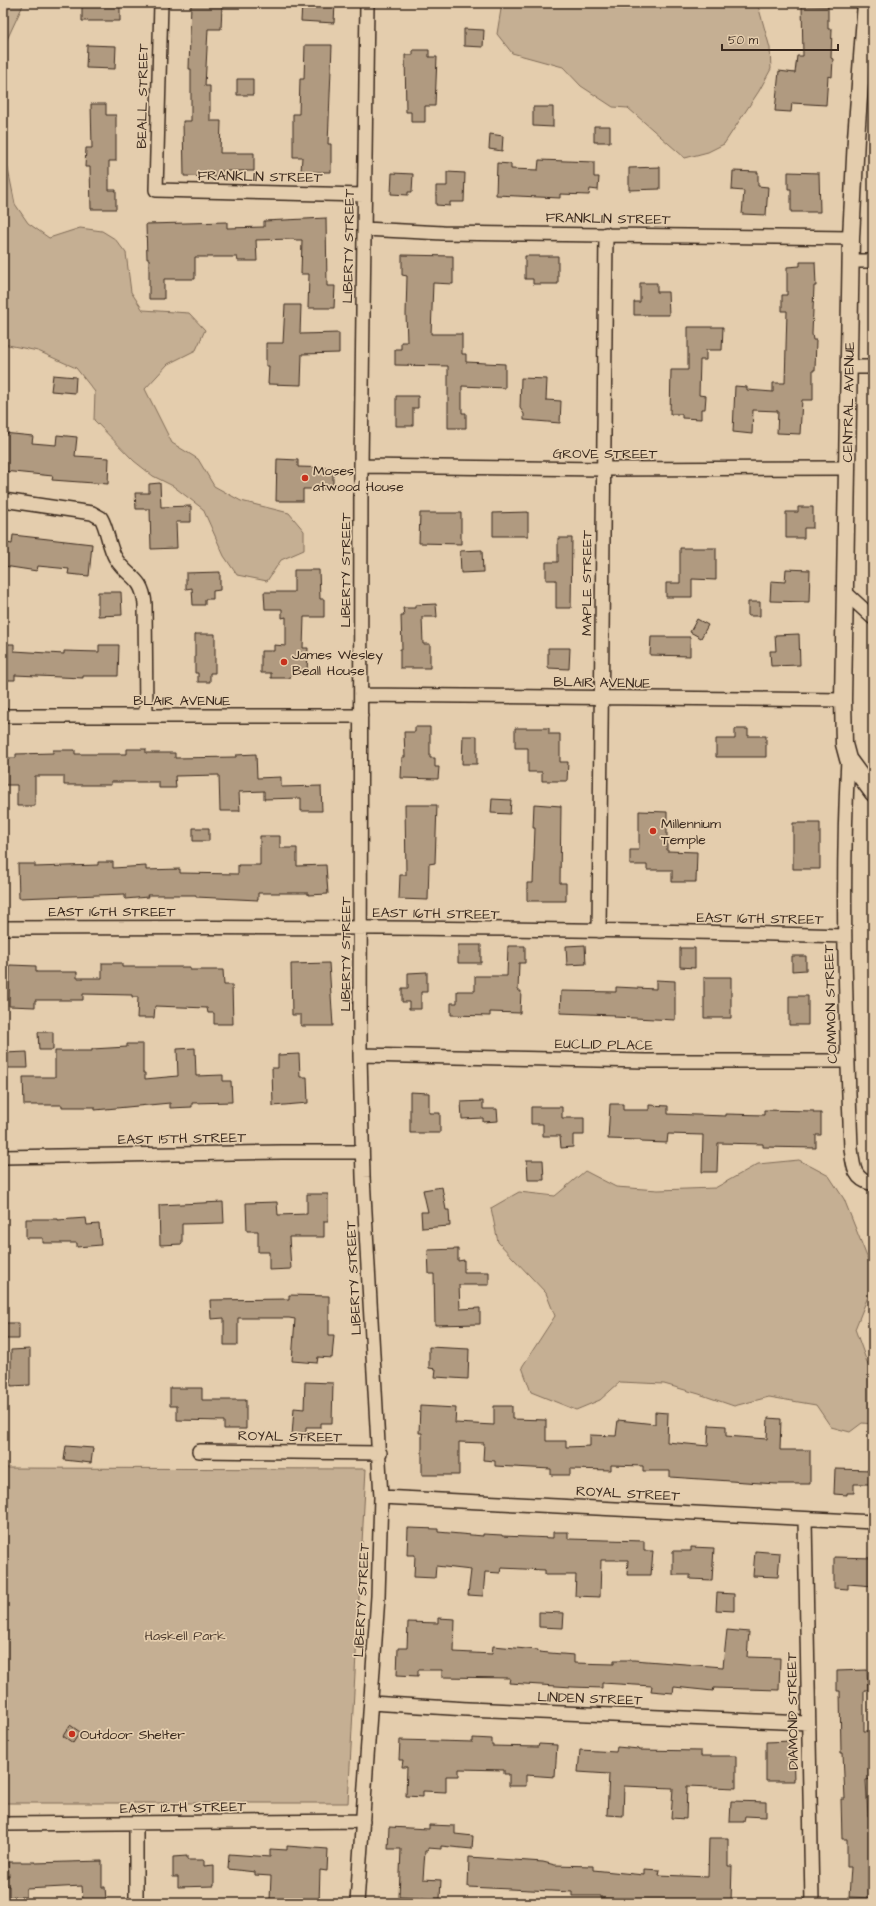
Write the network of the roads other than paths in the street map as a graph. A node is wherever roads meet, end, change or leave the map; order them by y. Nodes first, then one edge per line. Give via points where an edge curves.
1 (161, 3) edge
2 (366, 3) edge
3 (866, 3) edge
4 (156, 190) joint
5 (364, 195) junction
6 (364, 229) junction
7 (606, 234) junction
8 (851, 238) junction
9 (851, 261) junction
10 (873, 261) edge
11 (848, 367) junction
12 (873, 367) edge
13 (361, 466) junction
14 (848, 468) junction
15 (603, 469) junction
16 (3, 500) edge
17 (846, 593) junction
18 (873, 618) edge
19 (361, 695) junction
20 (602, 698) junction
21 (843, 700) junction
22 (3, 716) edge
23 (146, 716) junction
24 (361, 716) junction
25 (848, 759) junction
26 (873, 793) edge
27 (3, 928) edge
28 (361, 929) junction
29 (599, 931) junction
30 (844, 936) junction
31 (360, 1055) junction
32 (848, 1061) junction
33 (362, 1152) junction
34 (3, 1158) edge
35 (873, 1184) edge
36 (199, 1451) dead end
37 (380, 1453) junction
38 (381, 1497) junction
39 (805, 1518) junction
40 (873, 1522) edge
41 (371, 1702) junction
42 (808, 1724) junction
43 (363, 1821) junction
44 (3, 1824) edge
45 (136, 1824) junction
46 (136, 1903) edge
47 (357, 1903) edge
48 (812, 1903) edge

1 - 4 street, BEALL STREET
2 - 5 street, LIBERTY STREET
3 - 8 street, CENTRAL AVENUE
4 - 5 street, FRANKLIN STREET
5 - 6 street, LIBERTY STREET
6 - 7 street, FRANKLIN STREET
6 - 13 street, LIBERTY STREET
7 - 8 street, FRANKLIN STREET
7 - 15 street, MAPLE STREET
8 - 9 street, CENTRAL AVENUE
9 - 10 street
9 - 11 street, CENTRAL AVENUE
11 - 12 street
11 - 14 street, CENTRAL AVENUE
13 - 15 street, GROVE STREET
13 - 19 street, LIBERTY STREET
14 - 15 street, GROVE STREET
14 - 17 street, CENTRAL AVENUE
15 - 20 street, MAPLE STREET
16 - 23 street via 92,513 101,518 115,558 140,583 144,591
17 - 18 street
17 - 21 street, CENTRAL AVENUE
19 - 20 street, BLAIR AVENUE
19 - 24 street, LIBERTY STREET
20 - 21 street, BLAIR AVENUE
20 - 29 street, MAPLE STREET
21 - 25 street, CENTRAL AVENUE via 844,744
22 - 23 street, BLAIR AVENUE
23 - 24 street, BLAIR AVENUE
24 - 28 street, LIBERTY STREET
25 - 26 street, CENTRAL AVENUE
25 - 30 street, COMMON STREET
27 - 28 street, EAST 16TH STREET
28 - 29 street, EAST 16TH STREET
28 - 31 street, LIBERTY STREET
29 - 30 street, EAST 16TH STREET
30 - 32 street, COMMON STREET
31 - 32 street, EUCLID PLACE via 645,1061
31 - 33 street, LIBERTY STREET
32 - 35 street, COMMON STREET via 854,1170 861,1180
33 - 34 street, EAST 15TH STREET
33 - 37 street, LIBERTY STREET
36 - 37 street, ROYAL STREET
37 - 38 street, LIBERTY STREET
38 - 39 street, ROYAL STREET
38 - 41 street, LIBERTY STREET
39 - 40 street, ROYAL STREET
39 - 42 street, DIAMOND STREET
41 - 42 street, LINDEN STREET via 466,1709
41 - 43 street, LIBERTY STREET
42 - 48 street, DIAMOND STREET
43 - 45 street, EAST 12TH STREET
43 - 47 street, LIBERTY STREET
44 - 45 street, EAST 12TH STREET
45 - 46 street

